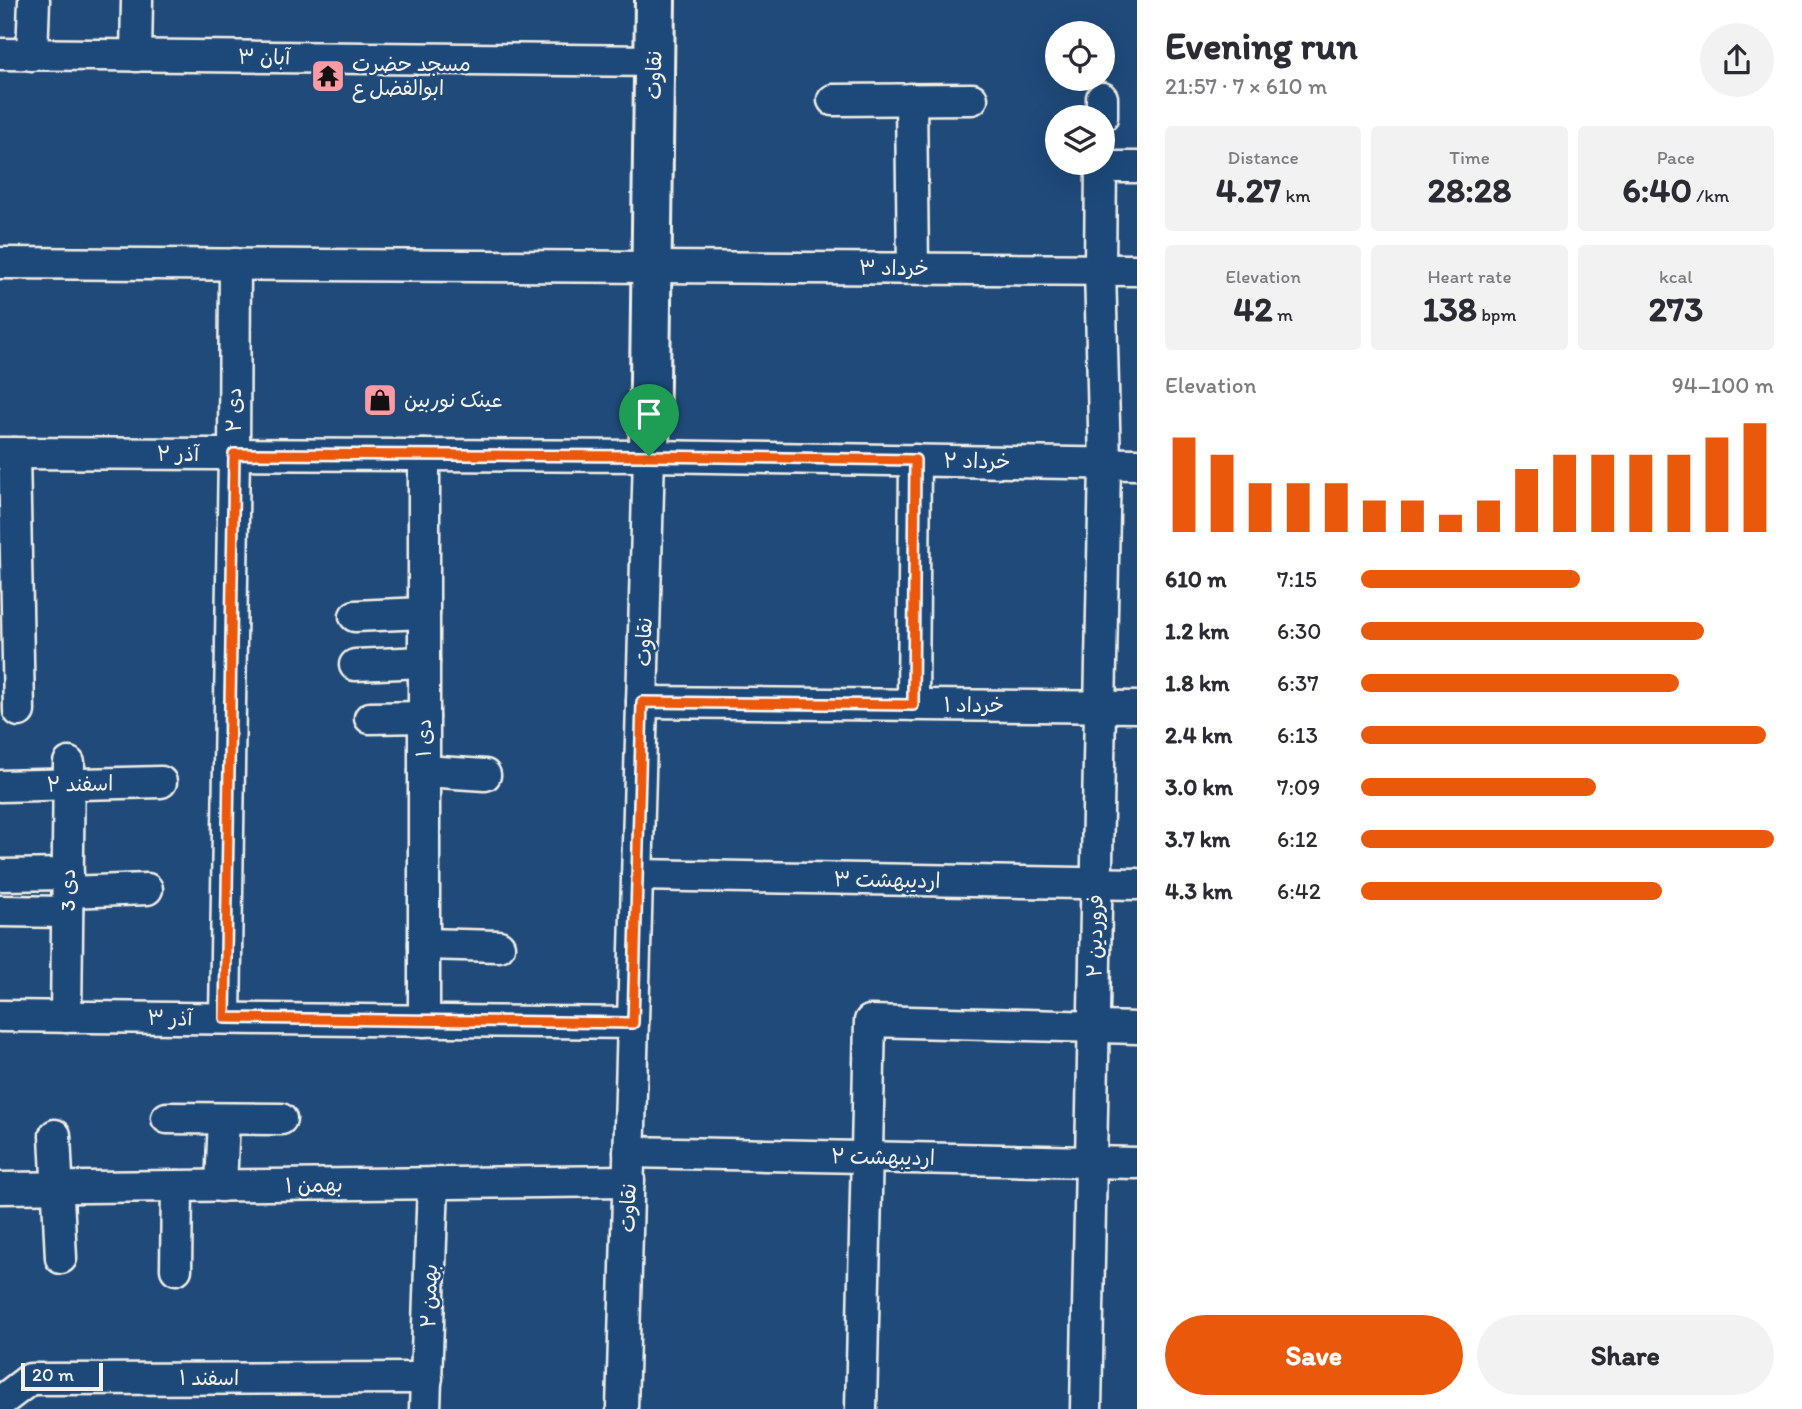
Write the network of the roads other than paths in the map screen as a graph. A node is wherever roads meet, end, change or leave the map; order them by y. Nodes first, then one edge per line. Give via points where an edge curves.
1 (34, 0) edge
2 (137, 0) edge
3 (655, 0) edge
4 (0, 54) edge
5 (32, 55) junction
6 (136, 56) junction
7 (654, 61) junction
8 (911, 99) junction
9 (972, 99) dead end
10 (833, 100) dead end
11 (1115, 166) edge
12 (1137, 167) edge
13 (1101, 175) edge
14 (0, 262) edge
15 (235, 264) junction
16 (652, 266) junction
17 (913, 268) junction
18 (1100, 270) junction
19 (1137, 270) edge
20 (7, 453) edge
21 (234, 454) junction
22 (424, 455) junction
23 (649, 456) junction
24 (915, 460) junction
25 (1105, 463) junction
26 (1137, 464) edge
27 (424, 613) junction
28 (355, 616) dead end
29 (9, 643) edge
30 (424, 662) junction
31 (355, 665) dead end
32 (642, 702) junction
33 (913, 705) junction
34 (1100, 706) junction
35 (1137, 707) edge
36 (19, 711) dead end
37 (370, 718) dead end
38 (424, 718) junction
39 (424, 771) junction
40 (69, 774) junction
41 (485, 775) dead end
42 (161, 782) dead end
43 (0, 786) edge
44 (0, 875) edge
45 (637, 875) junction
46 (1096, 884) junction
47 (1137, 884) edge
48 (147, 889) dead end
49 (67, 893) junction
50 (0, 911) edge
51 (424, 944) junction
52 (499, 946) dead end
53 (0, 1016) edge
54 (66, 1017) junction
55 (225, 1018) junction
56 (424, 1021) junction
57 (633, 1023) junction
58 (1093, 1027) junction
59 (1137, 1028) edge
60 (167, 1118) dead end
61 (224, 1119) junction
62 (281, 1119) dead end
63 (55, 1135) dead end
64 (867, 1157) junction
65 (1091, 1162) junction
66 (1137, 1163) edge
67 (629, 1166) junction
68 (433, 1183) junction
69 (221, 1185) junction
70 (177, 1186) junction
71 (57, 1187) junction
72 (0, 1188) edge
73 (61, 1258) dead end
74 (176, 1269) dead end
75 (427, 1378) junction
76 (0, 1402) edge
77 (425, 1409) edge
78 (622, 1409) edge
79 (861, 1409) edge
80 (1086, 1409) edge

1 - 5 street
2 - 6 street
3 - 7 main road, نقاوت
4 - 5 street, آبان ۳
5 - 6 street, آبان ۳
6 - 7 street, آبان ۳
7 - 16 main road, نقاوت
8 - 9 street
8 - 10 street
8 - 17 street
11 - 12 street
13 - 18 street, فروردین ۲
14 - 15 street, خرداد ۳
15 - 16 street, خرداد ۳
15 - 21 street, دی ۲
16 - 17 street, خرداد ۳
16 - 23 main road, نقاوت
17 - 18 street, خرداد ۳
18 - 19 street, خرداد ۳
18 - 25 street, فروردین ۲
20 - 21 street, آذر ۲
20 - 29 street
21 - 22 street, آذر ۲
21 - 55 street, دی ۲
22 - 23 street, آذر ۲
22 - 27 street, دی ۱
23 - 24 street, خرداد ۲
23 - 32 street, نقاوت
24 - 25 street, خرداد ۲
24 - 33 street
25 - 26 street, خرداد ۲
25 - 34 street, فروردین ۲
27 - 28 street
27 - 30 street, دی ۱
29 - 36 street
30 - 31 street
30 - 38 street, دی ۱
32 - 33 street, خرداد ۱
32 - 45 street, نقاوت
33 - 34 street, خرداد ۱
34 - 35 street, خرداد ۱
34 - 46 street, فروردین ۲
37 - 38 street
38 - 39 street, دی ۱
39 - 41 street
39 - 51 street, دی ۱
40 - 42 street, اسفند ۲
40 - 43 street, اسفند ۲
40 - 49 street, دی 3
44 - 49 street
45 - 46 street, اردیبهشت ۳
45 - 57 street, نقاوت
46 - 47 street, اردیبهشت ۳
46 - 58 street, فروردین ۲
48 - 49 street
49 - 50 street
49 - 54 street, دی 3
51 - 52 street
51 - 56 street, دی ۱
53 - 54 street, آذر ۳
54 - 55 street, آذر ۳
55 - 56 street, آذر ۳
56 - 57 street, آذر ۳
57 - 67 street, نقاوت
58 - 59 street
58 - 64 street via 870,1021
58 - 65 street, فروردین ۲
60 - 61 street
61 - 62 street
61 - 69 street
63 - 71 street
64 - 65 street, اردیبهشت ۲
64 - 67 street, اردیبهشت ۲
64 - 79 street
65 - 66 street, اردیبهشت ۲
65 - 80 street, فروردین ۲
67 - 68 street, بهمن ۱
67 - 78 street, نقاوت
68 - 69 street, بهمن ۱
68 - 75 street, بهمن ۲
69 - 70 street, بهمن ۱
70 - 71 street, بهمن ۱
70 - 74 street
71 - 72 street, بهمن ۱
71 - 73 street
75 - 76 street, اسفند ۱ via 30,1379
75 - 77 street, بهمن ۲

